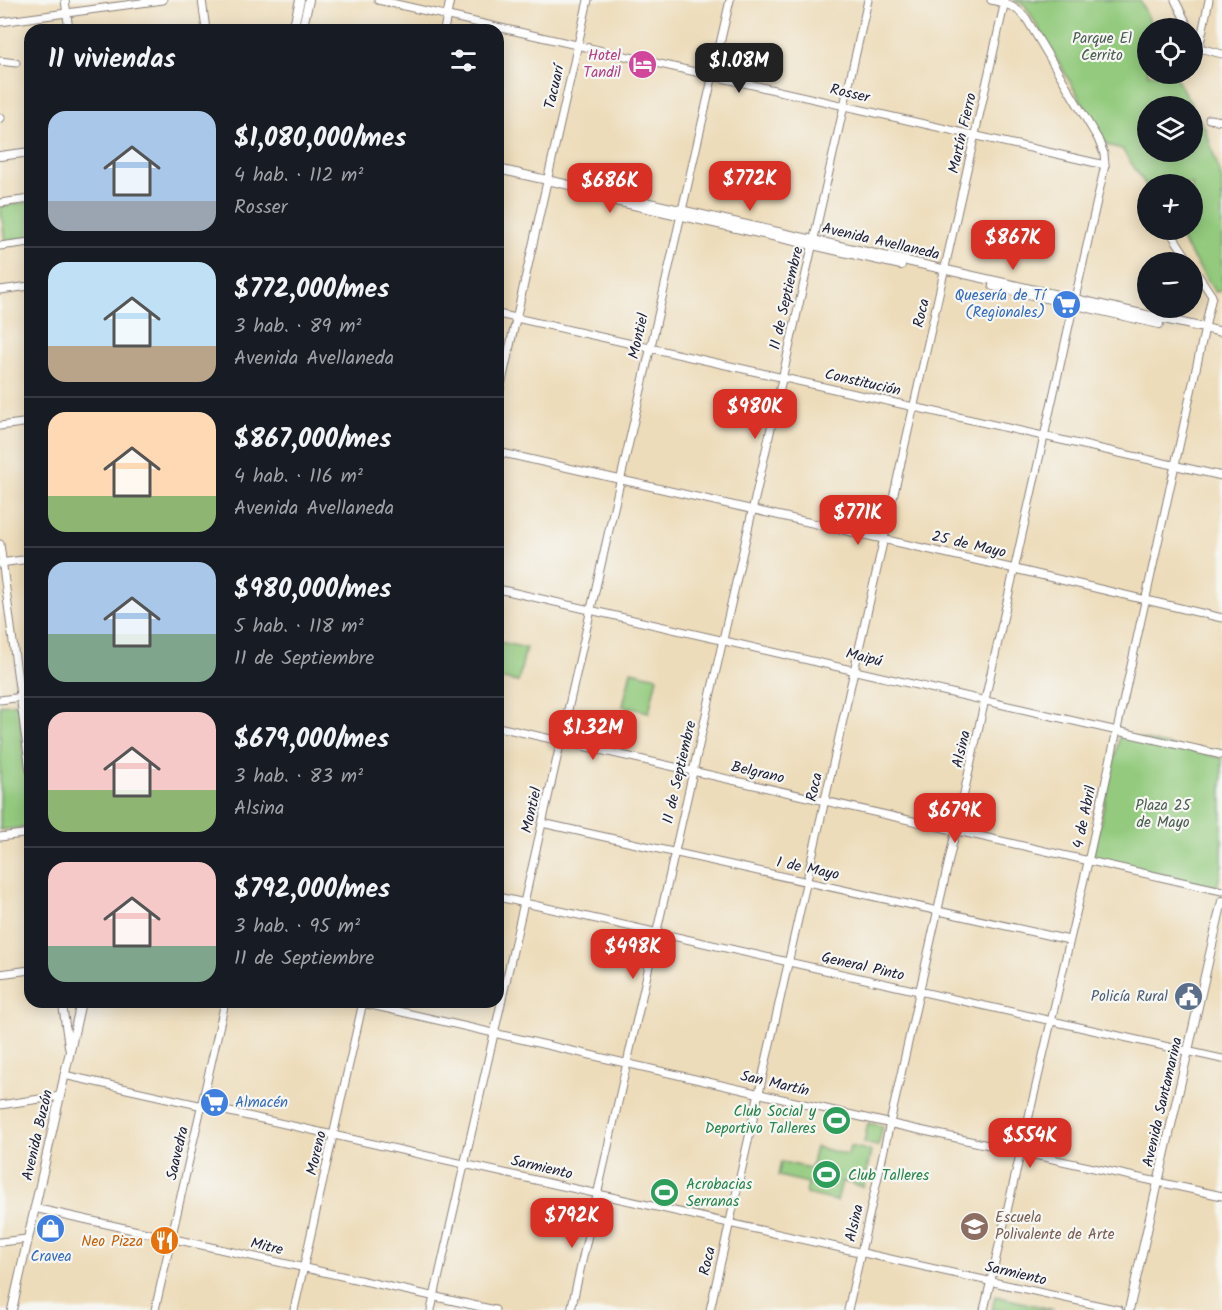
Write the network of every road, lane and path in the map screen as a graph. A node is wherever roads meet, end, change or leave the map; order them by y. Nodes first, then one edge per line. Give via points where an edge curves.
1 (65, 0) edge
2 (163, 0) edge
3 (202, 0) edge
4 (300, 0) edge
5 (309, 0) edge
6 (378, 0) edge
7 (450, 0) edge
8 (588, 0) edge
9 (730, 0) edge
10 (868, 0) edge
11 (991, 0) edge
12 (1175, 0) edge
13 (1209, 0) edge
14 (1005, 2) edge
15 (67, 12) junction
16 (447, 15) junction
17 (1184, 18) edge
18 (0, 22) edge
19 (1203, 22) edge
20 (68, 24) edge
21 (205, 24) edge
22 (294, 24) edge
23 (303, 24) edge
24 (445, 24) edge
25 (486, 24) edge
26 (504, 28) edge
27 (578, 45) junction
28 (1203, 49) edge
29 (1222, 54) edge
30 (0, 61) edge
31 (16, 63) dead end
32 (713, 76) junction
33 (844, 106) junction
34 (1209, 119) dead end
35 (1222, 122) edge
36 (975, 136) junction
37 (24, 153) edge
38 (0, 156) edge
39 (1105, 165) junction
40 (504, 171) edge
41 (504, 176) edge
42 (546, 183) junction
43 (24, 200) edge
44 (0, 203) edge
45 (680, 213) junction
46 (24, 243) edge
47 (813, 243) junction
48 (0, 246) edge
49 (944, 272) junction
50 (1203, 282) edge
51 (24, 287) edge
52 (0, 290) edge
53 (1075, 302) junction
54 (504, 315) edge
55 (516, 318) junction
56 (1205, 331) junction
57 (1222, 332) edge
58 (1222, 337) edge
59 (650, 348) junction
60 (504, 372) edge
61 (782, 378) junction
62 (914, 407) junction
63 (24, 423) edge
64 (0, 426) edge
65 (1045, 437) junction
66 (504, 453) edge
67 (1175, 466) junction
68 (1222, 476) edge
69 (620, 480) junction
70 (752, 509) junction
71 (884, 539) junction
72 (0, 544) edge
73 (24, 560) edge
74 (1, 563) edge
75 (1015, 569) junction
76 (504, 590) edge
77 (1146, 601) junction
78 (590, 609) junction
79 (1222, 618) edge
80 (723, 639) junction
81 (855, 669) junction
82 (20, 697) junction
83 (24, 697) edge
84 (0, 700) edge
85 (986, 702) junction
86 (24, 727) edge
87 (504, 728) edge
88 (1116, 730) junction
89 (560, 741) junction
90 (1222, 755) edge
91 (693, 771) junction
92 (825, 801) junction
93 (542, 823) junction
94 (956, 831) junction
95 (24, 834) edge
96 (0, 837) edge
97 (674, 853) junction
98 (1088, 862) junction
99 (807, 882) junction
100 (1222, 891) edge
101 (504, 898) edge
102 (1222, 901) edge
103 (524, 903) junction
104 (938, 911) junction
105 (657, 932) junction
106 (1068, 940) junction
107 (789, 963) junction
108 (24, 971) edge
109 (0, 974) edge
110 (504, 989) edge
111 (920, 992) junction
112 (63, 1008) edge
113 (80, 1008) edge
114 (224, 1008) edge
115 (361, 1008) edge
116 (388, 1008) edge
117 (500, 1008) edge
118 (1050, 1022) junction
119 (494, 1032) junction
120 (70, 1052) junction
121 (1188, 1052) junction
122 (1222, 1059) edge
123 (627, 1063) junction
124 (64, 1075) junction
125 (760, 1093) junction
126 (60, 1096) junction
127 (0, 1105) edge
128 (201, 1105) junction
129 (891, 1124) junction
130 (334, 1135) junction
131 (1022, 1152) junction
132 (465, 1164) junction
133 (1158, 1182) junction
134 (597, 1194) junction
135 (1222, 1196) edge
136 (34, 1208) junction
137 (729, 1223) junction
138 (171, 1238) junction
139 (27, 1239) junction
140 (0, 1242) edge
141 (861, 1252) junction
142 (304, 1268) junction
143 (991, 1281) junction
144 (434, 1297) junction
145 (12, 1310) edge
146 (155, 1310) edge
147 (294, 1310) edge
148 (431, 1310) edge
149 (495, 1310) edge
150 (571, 1310) edge
151 (710, 1310) edge
152 (848, 1310) edge
153 (984, 1310) edge
154 (1119, 1310) edge
155 (1129, 1310) edge

1 - 15 street
2 - 15 street
3 - 21 street
4 - 22 main road
5 - 23 main road
6 - 16 street, Rosser
7 - 16 street
8 - 27 street, Tacuarí
9 - 32 street, Montiel
10 - 33 street, 11 de Septiembre
11 - 14 street
12 - 17 street
13 - 19 street
14 - 36 street, Martín Fierro
14 - 39 street via 1026,18 1098,139
15 - 18 street
15 - 20 street
16 - 24 street
16 - 25 street, Rosser
26 - 27 street, Rosser
27 - 32 street, Rosser
27 - 42 street, Tacuarí
28 - 29 street
30 - 31 street
32 - 33 street, Rosser
32 - 45 street, Montiel
33 - 36 street, Rosser
33 - 47 street, 11 de Septiembre
34 - 35 street
36 - 39 street, Rosser
36 - 49 street, Martín Fierro
37 - 38 main road
39 - 53 street, Alsina
40 - 42 main road, Avenida Avellaneda
41 - 42 main road, Avenida Avellaneda
42 - 45 main road, Avenida Avellaneda
42 - 55 street
43 - 44 street
45 - 47 main road, Avenida Avellaneda
45 - 59 street, Montiel
46 - 48 street
47 - 49 main road, Avenida Avellaneda
47 - 61 street, 11 de Septiembre
49 - 53 main road, Avenida Avellaneda
49 - 62 street, Roca
50 - 56 street, 4 de Abril via 1212,296
51 - 52 street
53 - 56 main road, Avenida Avellaneda
53 - 65 street, Alsina
54 - 55 street, Constitución
55 - 59 street, Constitución
55 - 60 street
56 - 57 main road, Avenida Avellaneda
56 - 58 main road, Avenida Avellaneda
56 - 67 street, 4 de Abril
59 - 61 street, Constitución
59 - 69 street, Montiel
61 - 62 street, Constitución
61 - 70 street, 11 de Septiembre
62 - 65 street, Constitución
62 - 71 street, Roca
63 - 64 street
65 - 67 street, Constitución
65 - 75 street, Alsina
66 - 69 street, 25 de Mayo
67 - 68 street, Constitución
67 - 77 street, 4 de Abril
69 - 70 street, 25 de Mayo
69 - 78 street, Montiel
70 - 71 street, 25 de Mayo
70 - 80 street, 11 de Septiembre
71 - 75 street, 25 de Mayo
71 - 81 street, Roca
72 - 74 street
73 - 74 street
74 - 82 street
75 - 77 street, 25 de Mayo
75 - 85 street, Alsina
76 - 78 street, Maipú
77 - 79 street, 25 de Mayo
77 - 88 street, 4 de Abril
78 - 80 street, Maipú
78 - 89 street, Montiel
80 - 81 street, Maipú
80 - 91 street, 11 de Septiembre
81 - 85 street, Maipú
81 - 92 street, Roca
82 - 83 street
82 - 84 street
82 - 86 street
85 - 88 street, Maipú
85 - 94 street, Alsina
87 - 89 street, Belgrano
88 - 90 street, Maipú
88 - 98 street, 4 de Abril
89 - 91 street, Belgrano
89 - 93 street, Montiel
91 - 92 street, Belgrano
91 - 97 street, 11 de Septiembre
92 - 94 street, Belgrano
92 - 99 street, Roca
93 - 97 street, 1 de Mayo
93 - 103 street, Montiel
94 - 98 street, Belgrano
94 - 104 street, Alsina
95 - 96 street
97 - 99 street, 1 de Mayo
97 - 105 street, 11 de Septiembre
98 - 100 street, Belgrano
98 - 106 street, 4 de Abril
99 - 104 street, 1 de Mayo
99 - 107 street, Roca
101 - 103 street, General Pinto
102 - 121 main road, Avenida Santamarina
103 - 105 street, General Pinto
103 - 110 street, Montiel
104 - 106 street, 1 de Mayo
104 - 111 street, Alsina
105 - 107 street, General Pinto
105 - 123 street, 11 de Septiembre
106 - 118 street, 4 de Abril
107 - 111 street, General Pinto
107 - 125 street, Roca
108 - 109 street
111 - 118 street, General Pinto
111 - 129 street, Alsina
112 - 120 street
113 - 120 main road, Avenida Buzón
114 - 128 street, Saavedra
115 - 130 street, Moreno
116 - 119 street, San Martín
117 - 119 street, Montiel
118 - 121 street, General Pinto
118 - 131 street, 4 de Abril
119 - 123 street, San Martín
119 - 132 street, Montiel
120 - 124 main road, Avenida Buzón
121 - 122 street, General Pinto
121 - 133 main road, Avenida Santamarina
123 - 125 street, San Martín
123 - 134 street, 11 de Septiembre
124 - 126 main road, Avenida Buzón
124 - 128 street, Sarmiento
125 - 129 street, San Martín
125 - 137 street, Roca
126 - 127 street
126 - 136 main road, Avenida Buzón
128 - 130 street, Sarmiento
128 - 138 street, Saavedra
129 - 131 street, San Martín
129 - 141 street, Alsina
130 - 132 street, Sarmiento
130 - 142 street, Moreno
131 - 133 street, San Martín
131 - 143 street, 4 de Abril
132 - 134 street, Sarmiento
132 - 144 street, Montiel
133 - 135 street, San Martín
133 - 155 main road, Avenida Santamarina
134 - 137 street, Sarmiento
134 - 150 street, 11 de Septiembre
136 - 138 street, Mitre
136 - 139 main road, Avenida Buzón
137 - 141 street, Sarmiento
137 - 151 street, Roca
138 - 142 street, Mitre
138 - 146 street, Saavedra
139 - 140 street
139 - 145 main road, Avenida Buzón
141 - 143 street, Sarmiento
141 - 152 street, Alsina
142 - 144 street, Mitre
142 - 147 street, Moreno
143 - 153 street, 4 de Abril
143 - 154 street, Sarmiento
144 - 148 street, Montiel
144 - 149 street, Mitre

